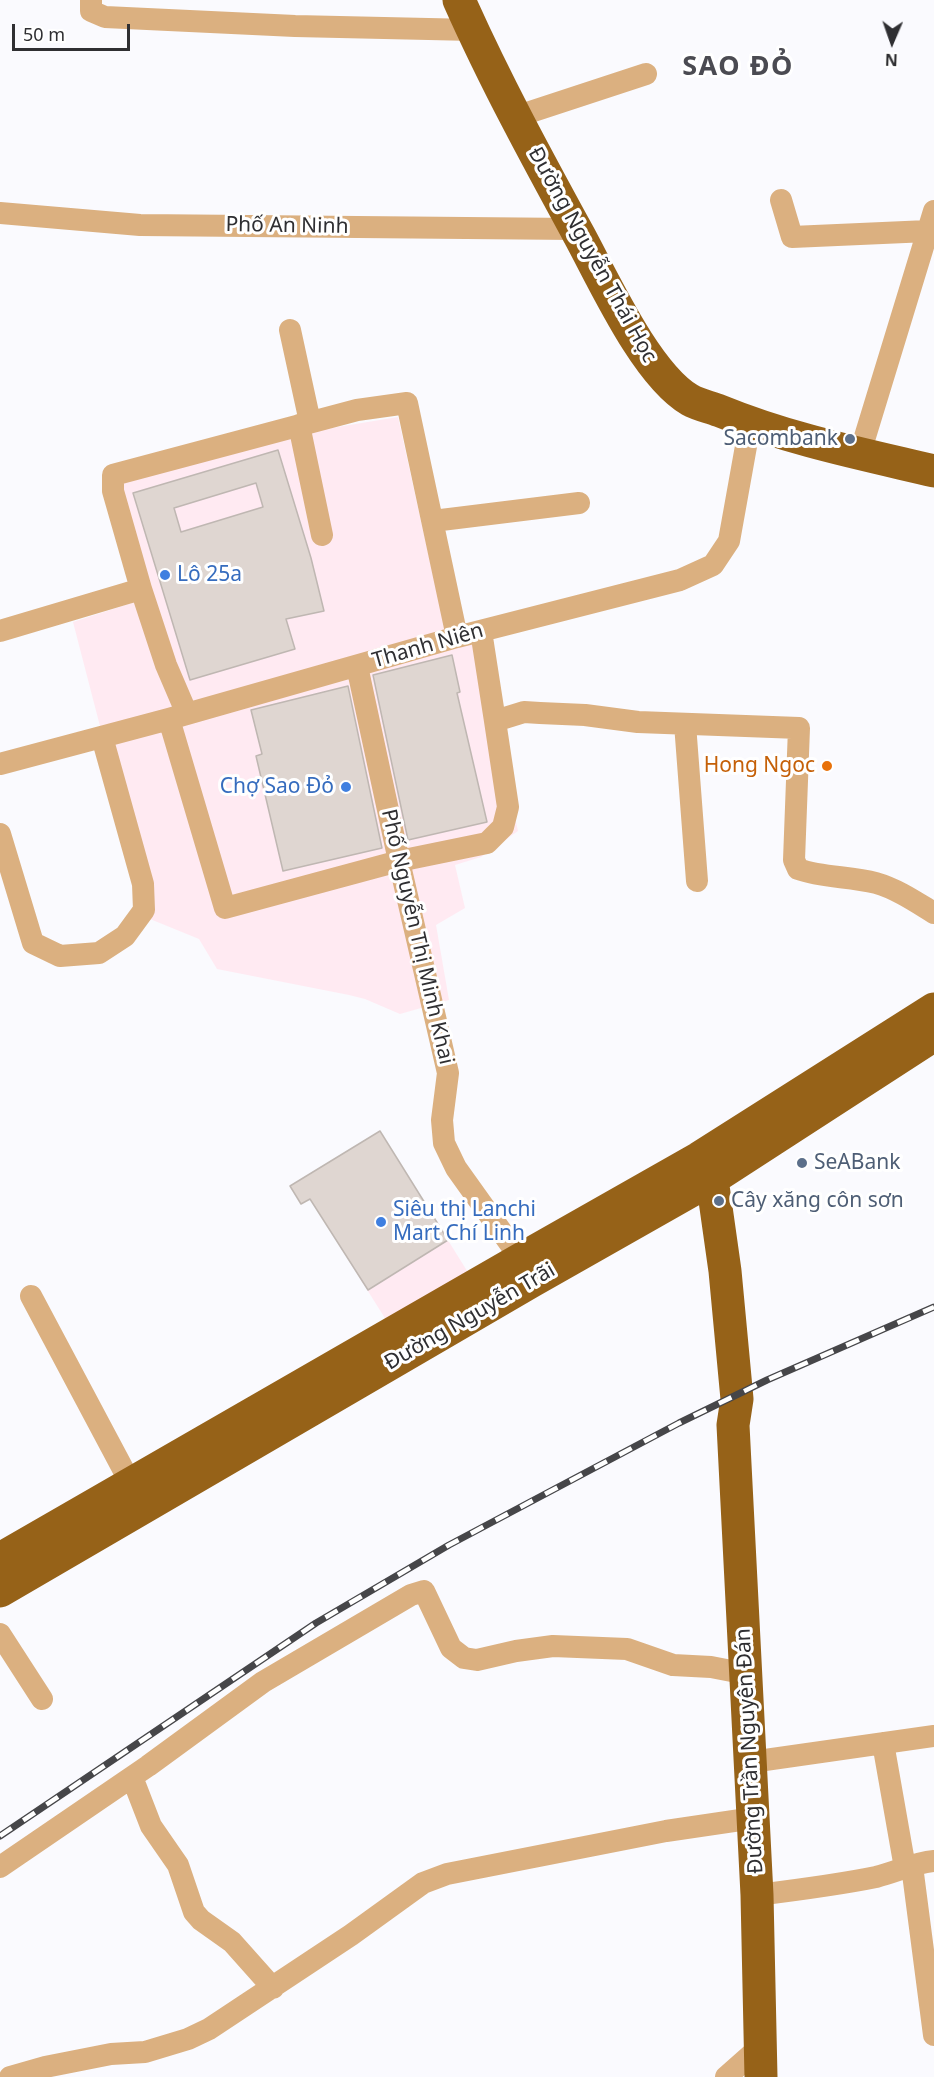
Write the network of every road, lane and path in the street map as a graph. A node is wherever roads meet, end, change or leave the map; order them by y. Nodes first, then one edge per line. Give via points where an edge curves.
1 (91, 0) edge
2 (459, 0) edge
3 (473, 30) junction
4 (646, 74) dead end
5 (515, 117) junction
6 (781, 200) dead end
7 (0, 213) edge
8 (575, 229) junction
9 (929, 236) edge
10 (290, 330) dead end
11 (305, 424) junction
12 (750, 424) junction
13 (860, 453) junction
14 (934, 471) edge
15 (579, 503) dead end
16 (434, 521) junction
17 (322, 535) dead end
18 (141, 590) junction
19 (0, 631) edge
20 (481, 631) junction
21 (457, 637) junction
22 (357, 666) junction
23 (178, 716) junction
24 (495, 721) junction
25 (685, 724) junction
26 (102, 736) junction
27 (0, 764) edge
28 (0, 834) edge
29 (399, 861) junction
30 (697, 881) dead end
31 (9, 890) edge
32 (934, 914) edge
33 (934, 1009) edge
34 (934, 1035) edge
35 (694, 1175) junction
36 (526, 1270) junction
37 (31, 1296) dead end
38 (131, 1484) junction
39 (0, 1559) edge
40 (0, 1591) edge
41 (0, 1634) edge
42 (747, 1674) junction
43 (42, 1700) dead end
44 (934, 1736) edge
45 (883, 1743) junction
46 (751, 1762) junction
47 (132, 1777) junction
48 (754, 1818) junction
49 (917, 1865) edge
50 (0, 1867) edge
51 (757, 1895) junction
52 (273, 1988) junction
53 (934, 2035) edge
54 (761, 2062) edge
55 (10, 2077) edge
56 (726, 2077) edge

1 - 3 street via 91,11 105,17
2 - 3 highway, Đường Nguyễn Thái Học
3 - 5 highway, Đường Nguyễn Thái Học
4 - 5 street
5 - 8 highway, Đường Nguyễn Thái Học
6 - 9 street via 792,237
7 - 8 street, Phố An Ninh via 140,225
8 - 12 highway, Đường Nguyễn Thái Học via 618,308 666,381 690,400
9 - 13 street
10 - 11 street
11 - 16 street via 357,410 407,403
11 - 17 street
11 - 18 street via 114,475 113,491
12 - 13 highway, Đường Nguyễn Thái Học
12 - 20 street, Thanh Niên via 729,541 713,565 680,580
13 - 14 highway, Đường Nguyễn Thái Học
15 - 16 street
16 - 21 street
18 - 19 street
18 - 23 street
20 - 21 street, Thanh Niên
20 - 24 street
21 - 22 street, Thanh Niên
22 - 23 street, Thanh Niên
22 - 29 street, Phố Nguyễn Thị Minh Khai
23 - 26 street, Thanh Niên
23 - 29 street via 225,908
24 - 25 street via 524,712
24 - 29 street via 508,807 502,827 487,843
25 - 30 street
25 - 32 street via 799,728 794,860 798,869 876,883
26 - 27 street, Thanh Niên
26 - 31 street via 143,884 144,910 125,936 99,953 60,956 33,943
28 - 31 street
29 - 36 street, Phố Nguyễn Thị Minh Khai via 448,1073 442,1120 444,1143 456,1168
33 - 35 highway, Đường Nguyễn Trãi
34 - 35 highway, Đường Nguyễn Trãi
35 - 36 highway, Đường Nguyễn Trãi
35 - 42 highway, Đường Trần Nguyên Đán via 725,1270 737,1399 733,1425
36 - 38 highway, Đường Nguyễn Trãi
36 - 40 highway, Đường Nguyễn Trãi
37 - 38 street
38 - 39 highway, Đường Nguyễn Trãi
41 - 43 street
42 - 46 highway, Đường Trần Nguyên Đán
42 - 47 street via 673,1665 627,1649 553,1646 477,1660 464,1658 451,1648 424,1592 411,1595 264,1682
44 - 45 street
45 - 46 street
45 - 49 street
46 - 48 highway, Đường Trần Nguyên Đán
47 - 50 street
47 - 52 street via 157,1838 178,1865 194,1912 232,1942
48 - 51 highway, Đường Trần Nguyên Đán
48 - 52 street via 666,1831 447,1874 423,1883
49 - 51 street via 841,1884
49 - 53 street
51 - 54 highway, Đường Trần Nguyên Đán
52 - 55 street via 188,2039 145,2052 111,2054
54 - 56 street

